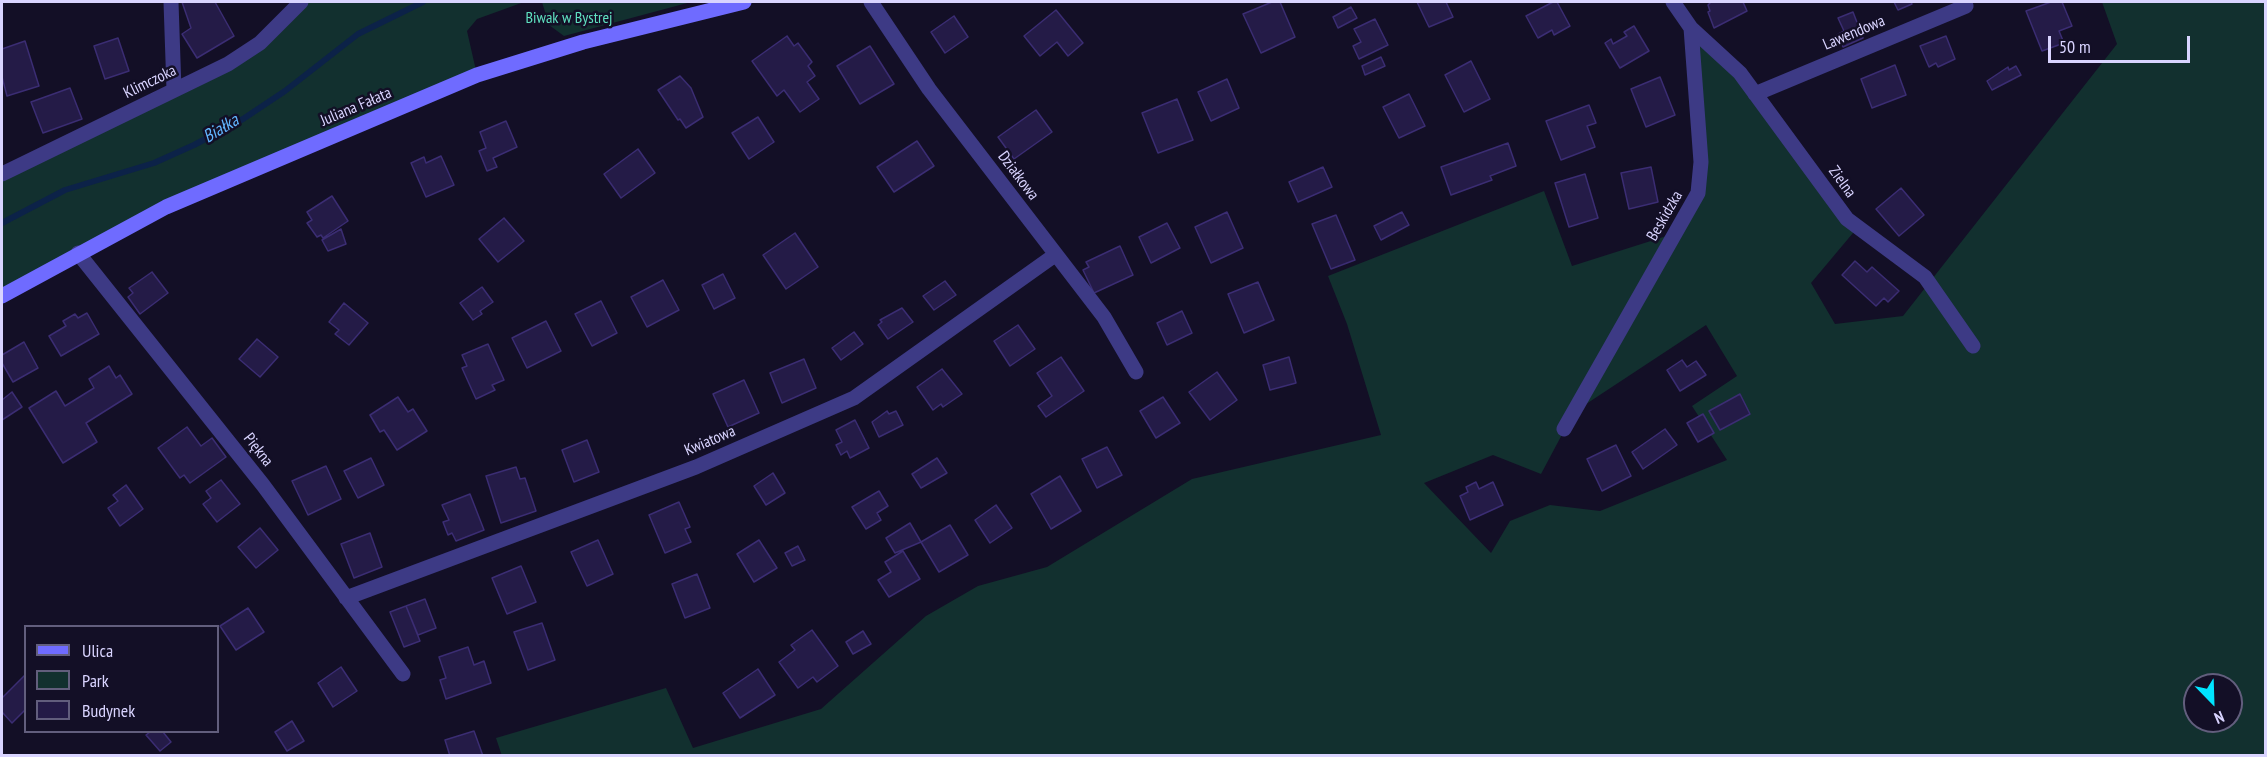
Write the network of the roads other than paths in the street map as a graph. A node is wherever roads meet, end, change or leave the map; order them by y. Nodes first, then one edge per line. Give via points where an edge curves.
1 (171, 2) edge
2 (301, 2) edge
3 (744, 2) edge
4 (871, 2) edge
5 (1673, 2) edge
6 (1966, 6) dead end
7 (1691, 28) junction
8 (174, 90) junction
9 (1755, 94) junction
10 (2, 174) edge
11 (78, 253) junction
12 (1055, 255) junction
13 (2, 296) edge
14 (1973, 346) dead end
15 (1136, 372) dead end
16 (1564, 429) dead end
17 (346, 598) junction
18 (403, 674) dead end

1 - 8 street
2 - 8 street, Klimczoka via 260,42 228,64
3 - 11 street, Juliana Fałata via 583,42 477,75 166,207
4 - 12 street, Działkowa via 929,89
5 - 7 street
6 - 9 street, Lawendowa
7 - 9 street, Zielna via 1740,73
7 - 16 street, Beskidzka via 1701,162 1698,193
8 - 10 street, Klimczoka
9 - 14 street, Zielna via 1847,219 1925,277
11 - 13 street, Juliana Fałata
11 - 17 street, Piękna via 263,485
12 - 15 street, Działkowa via 1104,317
12 - 17 street, Kwiatowa via 854,398 696,467
17 - 18 street, Piękna

